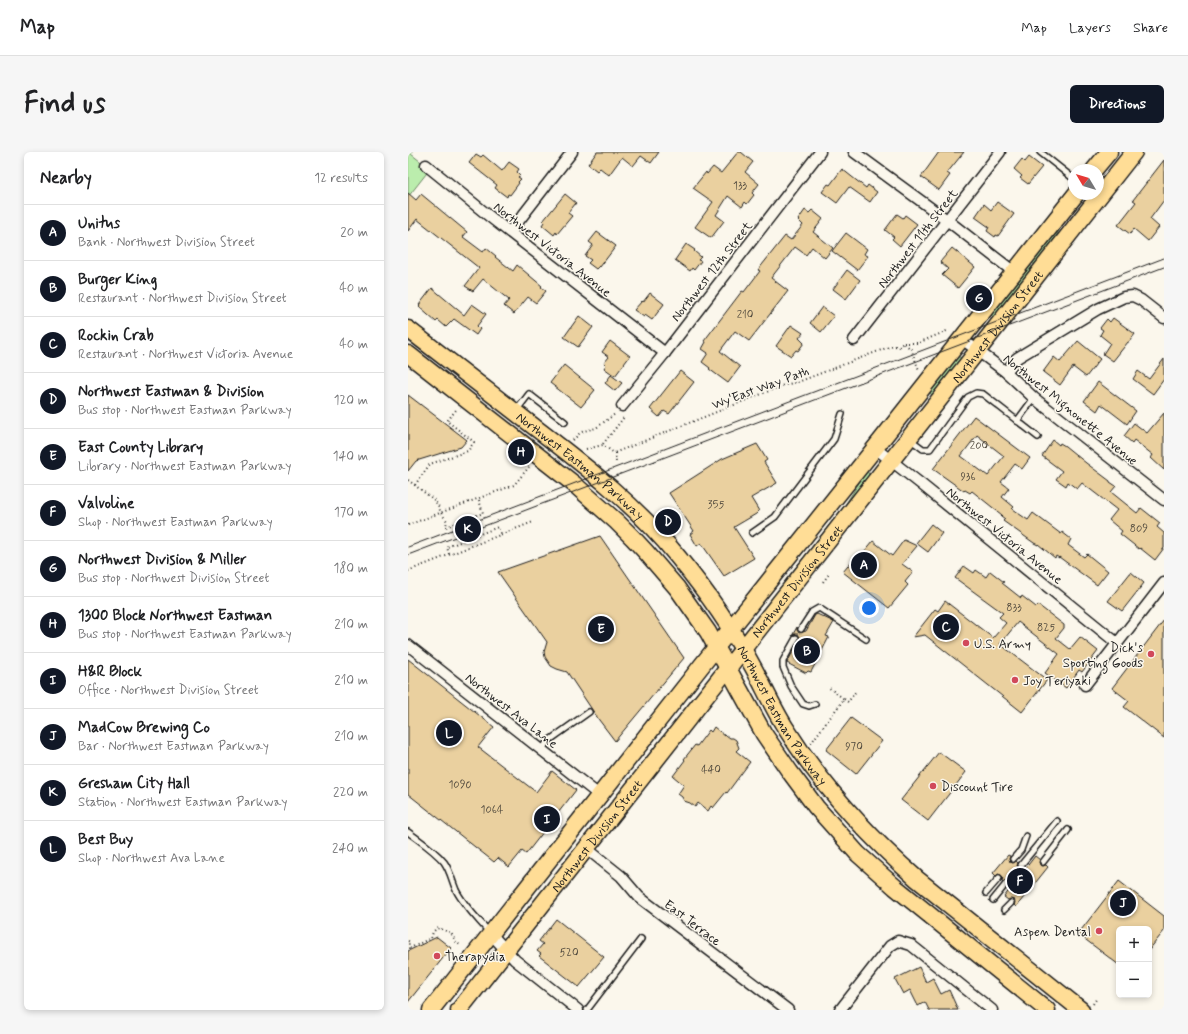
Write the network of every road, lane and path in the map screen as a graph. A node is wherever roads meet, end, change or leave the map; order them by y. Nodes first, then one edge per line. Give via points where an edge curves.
1 (572, 152) edge
2 (820, 152) edge
3 (854, 152) edge
4 (1000, 152) edge
5 (1040, 152) edge
6 (1109, 152) edge
7 (1134, 152) edge
8 (1099, 164) edge
9 (426, 165) dead end
10 (1068, 174) edge
11 (1071, 200) edge
12 (947, 220) junction
13 (510, 232) junction
14 (1014, 272) junction
15 (1164, 318) edge
16 (408, 328) edge
17 (962, 339) junction
18 (854, 340) dead end
19 (978, 351) junction
20 (665, 353) junction
21 (408, 354) edge
22 (919, 371) dead end
23 (1006, 372) junction
24 (465, 398) junction
25 (1034, 398) junction
26 (622, 406) junction
27 (516, 412) junction
28 (842, 414) dead end
29 (1017, 421) junction
30 (564, 422) dead end
31 (1038, 437) dead end
32 (909, 439) junction
33 (603, 445) junction
34 (875, 448) junction
35 (565, 451) junction
36 (614, 453) junction
37 (892, 461) junction
38 (616, 462) dead end
39 (534, 470) dead end
40 (408, 480) edge
41 (415, 485) junction
42 (479, 499) junction
43 (1164, 500) edge
44 (441, 513) junction
45 (533, 522) dead end
46 (408, 525) edge
47 (752, 533) dead end
48 (500, 534) junction
49 (449, 554) junction
50 (408, 571) edge
51 (829, 574) dead end
52 (823, 582) dead end
53 (1164, 583) edge
54 (801, 629) dead end
55 (731, 630) junction
56 (796, 638) dead end
57 (866, 639) dead end
58 (1117, 643) junction
59 (408, 644) edge
60 (716, 647) junction
61 (742, 649) junction
62 (728, 668) junction
63 (1085, 686) dead end
64 (828, 687) dead end
65 (856, 691) dead end
66 (844, 699) junction
67 (815, 704) dead end
68 (588, 712) dead end
69 (542, 750) junction
70 (803, 753) junction
71 (599, 796) junction
72 (1057, 821) dead end
73 (1068, 830) dead end
74 (408, 832) edge
75 (1026, 836) dead end
76 (586, 848) junction
77 (1014, 859) dead end
78 (1043, 862) dead end
79 (1021, 865) dead end
80 (998, 878) dead end
81 (1006, 884) dead end
82 (986, 893) dead end
83 (993, 900) dead end
84 (1011, 902) dead end
85 (1004, 910) dead end
86 (491, 934) junction
87 (641, 939) dead end
88 (408, 941) edge
89 (461, 946) dead end
90 (506, 951) junction
91 (431, 1010) edge
92 (459, 1010) edge
93 (578, 1010) edge
94 (586, 1010) edge
95 (788, 1010) edge
96 (840, 1010) edge
97 (992, 1010) edge
98 (1048, 1010) edge
99 (1081, 1010) edge

1 - 13 street
2 - 20 street, Northwest 12th Street
3 - 12 street
4 - 12 street, Northwest 11th Street
5 - 10 lane
6 - 8 main road
7 - 19 main road, Northwest Division Street
9 - 13 street, Northwest Victoria Avenue
11 - 14 main road, Northwest Division Street
12 - 14 street
12 - 18 street, Northwest 11th Street
13 - 20 street, Northwest Victoria Avenue
14 - 17 main road, Northwest Division Street
15 - 23 street via 1141,300 1133,296 1124,297 1098,309 1017,358
16 - 27 main road, Northwest Eastman Parkway
17 - 19 street, Northwest Mignonette Avenue
17 - 34 main road, Northwest Division Street
19 - 23 street, Northwest Mignonette Avenue
19 - 32 main road, Northwest Division Street
20 - 26 street, Northwest 12th Street
21 - 24 main road, Northwest Eastman Parkway
22 - 36 path, Wy'East Way Path via 911,349 904,343 900,348 889,347 784,385
23 - 25 street, Northwest Mignonette Avenue
24 - 41 path via 447,421 474,442 468,450 430,464
24 - 60 main road, Northwest Eastman Parkway via 574,484 617,522 677,588
25 - 29 lane
25 - 43 street, Northwest Mignonette Avenue
26 - 33 path via 629,411
26 - 35 path via 596,428 579,434
27 - 30 lane via 529,394
27 - 35 main road, Northwest Eastman Parkway
28 - 47 lane via 834,439 775,517
29 - 31 lane
29 - 32 lane via 983,394 976,393 968,397 930,450 923,449
32 - 37 main road, Northwest Division Street
33 - 35 path
33 - 36 path
34 - 37 street, Northwest Victoria Avenue
34 - 55 main road, Northwest Division Street
35 - 55 main road, Northwest Eastman Parkway via 619,495 663,538 694,576
36 - 38 path
37 - 58 street, Northwest Victoria Avenue
37 - 61 main road, Northwest Division Street
39 - 42 path via 530,466 514,486
40 - 41 path
41 - 44 path via 433,499
42 - 44 path
42 - 44 path via 483,512 446,527 447,521
44 - 46 path
45 - 48 path
48 - 49 path
48 - 49 path via 498,527 447,547
49 - 50 path
51 - 52 path
53 - 58 street
54 - 57 lane via 812,612 819,608
55 - 60 main road, Northwest Division Street
55 - 61 main road, Northwest Eastman Parkway
56 - 67 lane via 783,667 803,704
58 - 63 street
59 - 69 street, Northwest Ava Lane
60 - 62 main road, Northwest Eastman Parkway
60 - 71 main road, Northwest Division Street
61 - 62 main road, Northwest Division Street
61 - 70 main road, Northwest Eastman Parkway via 785,727
62 - 76 main road, Northwest Division Street
62 - 98 main road, Northwest Eastman Parkway via 764,734 790,772 816,807 858,854 919,908
64 - 66 path
65 - 66 path via 848,702
66 - 70 path
68 - 69 lane via 547,742
69 - 71 street, Northwest Ava Lane
70 - 99 main road, Northwest Eastman Parkway via 835,797 900,864
71 - 86 main road, Northwest Division Street
72 - 79 lane
73 - 78 lane
74 - 86 lane via 444,862 462,900
75 - 77 lane via 1021,850
76 - 90 main road, Northwest Division Street
76 - 95 street, East Terrace via 621,876 639,897
80 - 82 lane
81 - 83 lane
84 - 85 lane
86 - 90 street
86 - 91 main road, Northwest Division Street
87 - 94 lane
88 - 89 path via 410,948 431,938 433,932 439,928 451,933
90 - 92 main road, Northwest Division Street
90 - 93 street
96 - 97 street via 890,946 898,941 911,946

